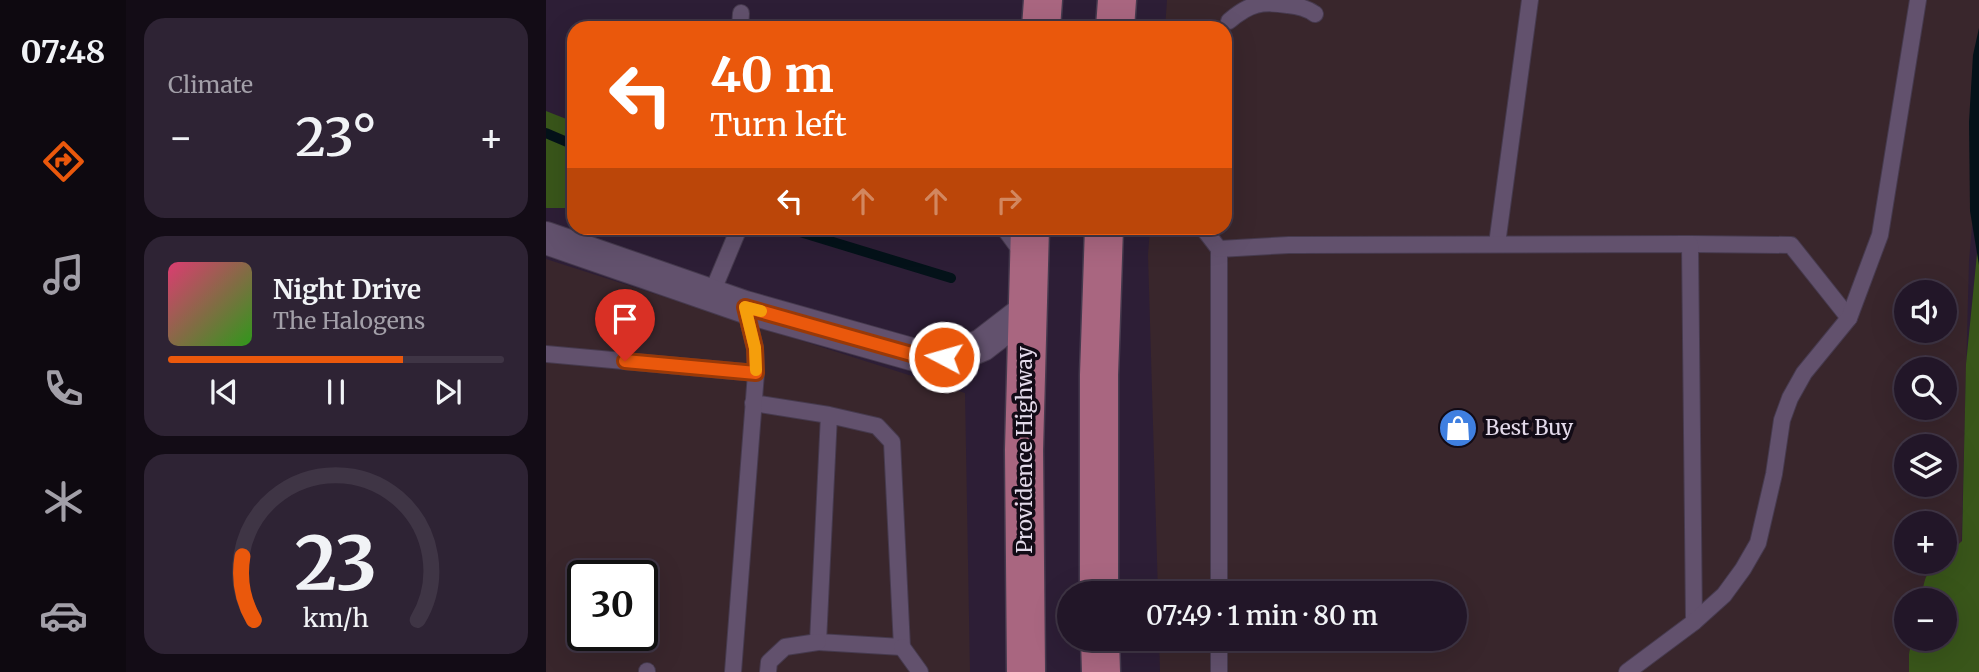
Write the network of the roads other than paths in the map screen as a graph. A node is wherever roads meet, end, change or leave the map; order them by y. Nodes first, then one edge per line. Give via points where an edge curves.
1 (1043, 0) edge
2 (1117, 0) edge
3 (1530, 0) edge
4 (1917, 0) edge
5 (1315, 14) dead end
6 (1042, 21) edge
7 (1116, 21) edge
8 (1230, 21) dead end
9 (735, 235) edge
10 (1104, 235) edge
11 (1208, 235) edge
12 (546, 238) edge
13 (1029, 244) edge
14 (1497, 244) junction
15 (1690, 244) junction
16 (1219, 249) junction
17 (710, 295) junction
18 (745, 307) junction
19 (1026, 311) junction
20 (1849, 318) junction
21 (546, 354) edge
22 (756, 373) junction
23 (753, 403) junction
24 (829, 415) junction
25 (1099, 581) edge
26 (1219, 581) edge
27 (1695, 622) junction
28 (818, 642) junction
29 (902, 647) junction
30 (1100, 651) edge
31 (1219, 651) edge
32 (733, 672) edge
33 (768, 672) edge
34 (920, 672) edge
35 (1026, 672) edge
36 (1101, 672) edge
37 (1219, 672) edge
38 (1627, 672) edge

1 - 6 highway
2 - 7 highway
3 - 14 lane
4 - 20 lane via 1880,235
5 - 8 lane via 1300,6 1271,2 1251,5
9 - 17 lane
10 - 25 highway
11 - 16 lane
12 - 17 street
13 - 19 highway, Providence Highway
14 - 15 lane
14 - 16 lane
15 - 20 lane via 1791,245
15 - 27 lane
16 - 26 lane
17 - 18 street
18 - 19 street via 929,359 958,355 982,345
18 - 22 lane
19 - 35 highway, Providence Highway
20 - 27 lane via 1804,373 1790,398 1758,543 1724,595
21 - 22 lane
22 - 23 lane
23 - 24 lane
23 - 32 lane
24 - 28 lane
24 - 29 lane via 877,426 892,442
27 - 38 lane
28 - 29 lane
28 - 33 lane via 785,647 769,662
29 - 34 lane
30 - 36 highway
31 - 37 lane

